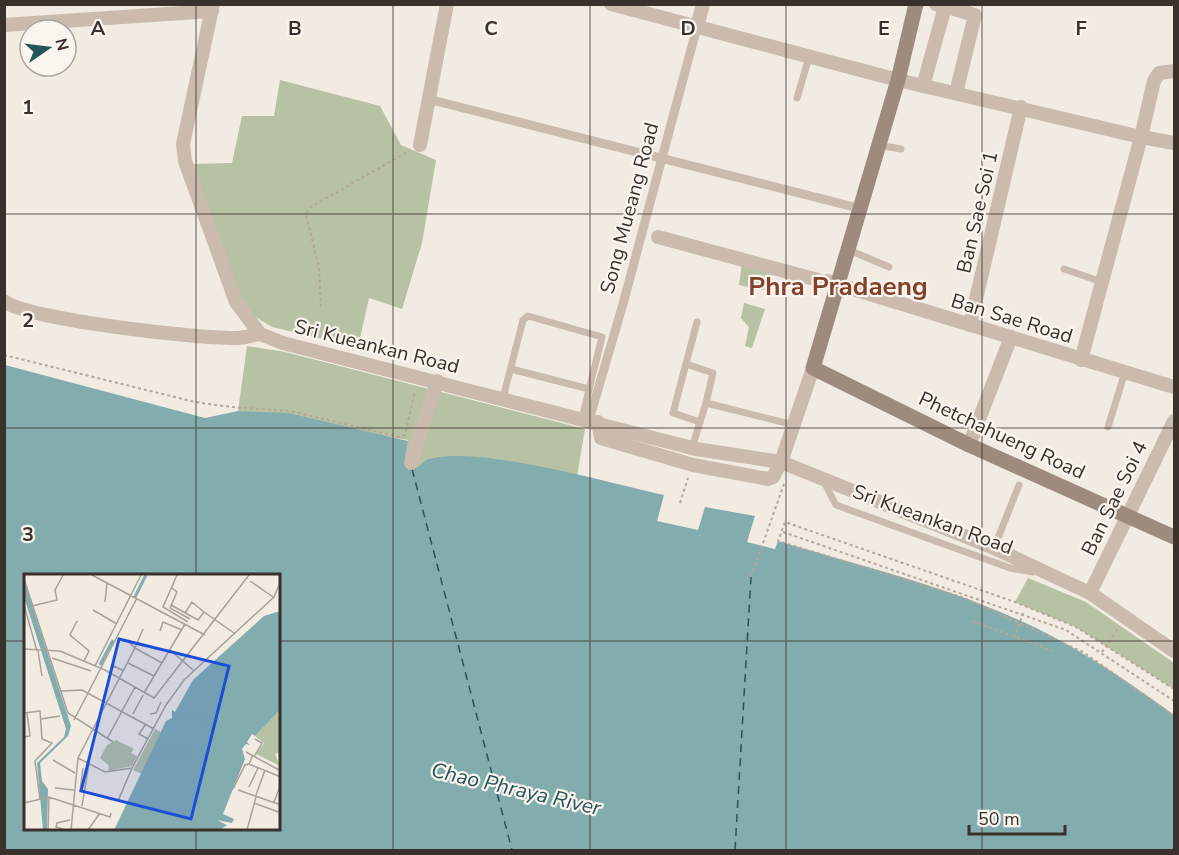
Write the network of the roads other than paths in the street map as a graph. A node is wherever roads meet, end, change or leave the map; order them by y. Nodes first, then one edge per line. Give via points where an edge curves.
1 (447, 4) edge
2 (611, 4) edge
3 (704, 4) edge
4 (916, 4) edge
5 (941, 6) edge
6 (213, 8) edge
7 (170, 9) edge
8 (78, 19) edge
9 (697, 27) junction
10 (809, 57) junction
11 (1174, 71) edge
12 (898, 80) junction
13 (923, 86) junction
14 (956, 93) junction
15 (797, 98) dead end
16 (428, 99) junction
17 (1021, 107) junction
18 (1141, 137) junction
19 (1174, 143) edge
20 (420, 145) road end
21 (878, 145) junction
22 (902, 149) dead end
23 (662, 159) junction
24 (858, 208) junction
25 (658, 237) dead end
26 (847, 249) junction
27 (889, 267) dead end
28 (1064, 269) dead end
29 (828, 282) junction
30 (1102, 282) junction
31 (4, 301) edge
32 (697, 322) dead end
33 (970, 325) junction
34 (260, 334) junction
35 (1011, 337) junction
36 (1082, 360) junction
37 (686, 364) junction
38 (813, 368) junction
39 (511, 369) junction
40 (1125, 372) junction
41 (437, 381) junction
42 (1174, 387) edge
43 (590, 389) junction
44 (503, 398) junction
45 (706, 403) junction
46 (590, 420) junction
47 (1174, 421) edge
48 (700, 422) junction
49 (795, 425) junction
50 (1108, 427) dead end
51 (969, 445) junction
52 (692, 448) junction
53 (411, 463) dead end
54 (786, 464) junction
55 (823, 480) junction
56 (1019, 485) dead end
57 (1128, 515) junction
58 (920, 519) junction
59 (914, 533) junction
60 (1174, 537) edge
61 (994, 548) junction
62 (1045, 573) junction
63 (1090, 593) junction
64 (1174, 651) edge

1 - 16 street
2 - 9 street
3 - 9 street, Song Mueang Road
4 - 12 main road
5 - 13 street
5 - 14 street via 975,15
6 - 7 street
6 - 34 street via 183,144 185,161 236,302
7 - 8 street
9 - 10 street
9 - 23 street, Song Mueang Road
10 - 12 street
10 - 15 lane
11 - 18 street via 1159,73 1154,81
12 - 13 street
12 - 21 main road
13 - 14 street
14 - 17 street
16 - 20 street
16 - 23 street
17 - 18 street
17 - 33 street, Ban Sae Soi 1
18 - 19 street
18 - 30 street
21 - 22 lane
21 - 24 main road
23 - 24 street
23 - 46 street, Song Mueang Road
24 - 26 main road
25 - 29 street, Ban Sae Road
26 - 27 lane
26 - 29 main road
28 - 30 lane
29 - 33 street, Ban Sae Road
29 - 38 main road
30 - 36 street
31 - 34 street via 95,323 225,337
32 - 37 lane
33 - 35 street, Ban Sae Road
34 - 41 street, Sri Kueankan Road
35 - 36 street, Ban Sae Road
35 - 51 street
36 - 40 street, Ban Sae Road
37 - 45 lane via 713,373
37 - 48 lane via 673,413
38 - 49 street
38 - 51 main road, Phetchahueng Road
39 - 43 lane
39 - 43 lane via 523,320 528,316 601,335
39 - 44 lane
40 - 42 street, Ban Sae Road
40 - 50 lane
41 - 44 street, Sri Kueankan Road
41 - 53 street
43 - 46 lane
44 - 46 street, Sri Kueankan Road
45 - 48 lane
45 - 49 lane
46 - 52 street, Sri Kueankan Road
46 - 54 street via 601,438 693,465 768,479
47 - 57 street, Ban Sae Soi 4
48 - 52 lane
49 - 54 street
51 - 57 main road, Phetchahueng Road
52 - 54 street, Sri Kueankan Road
54 - 55 street, Sri Kueankan Road
55 - 58 street, Sri Kueankan Road
55 - 59 lane, Sri Kueankan Road via 836,505
56 - 61 lane
57 - 60 main road, Phetchahueng Road
57 - 63 street, Ban Sae Soi 4
58 - 59 lane
58 - 61 street, Sri Kueankan Road
59 - 62 lane, Sri Kueankan Road via 1010,568
61 - 62 street, Sri Kueankan Road
62 - 63 street, Sri Kueankan Road
63 - 64 street, Sri Kueankan Road

